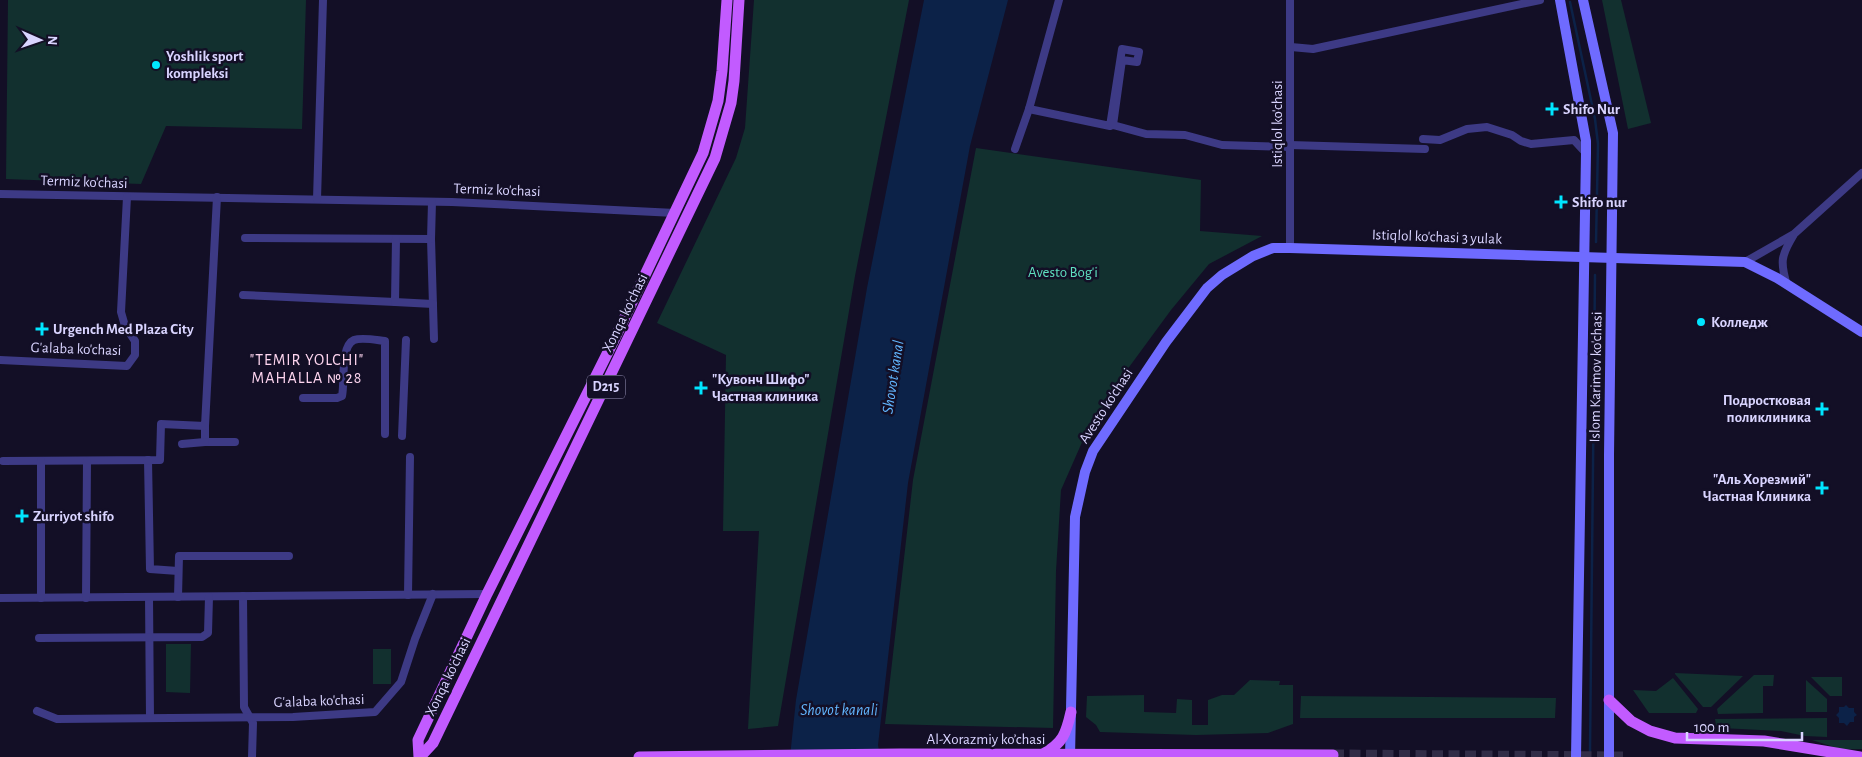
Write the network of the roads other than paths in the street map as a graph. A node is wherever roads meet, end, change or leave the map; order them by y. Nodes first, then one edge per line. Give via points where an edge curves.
1 (323, 0) edge
2 (727, 0) edge
3 (739, 0) edge
4 (1059, 0) edge
5 (1290, 0) edge
6 (1540, 0) edge
7 (1560, 0) edge
8 (1583, 0) edge
9 (1291, 47) junction
10 (1029, 109) junction
11 (1423, 139) dead end
12 (1290, 146) junction
13 (1015, 149) dead end
14 (1425, 149) dead end
15 (1586, 153) junction
16 (1862, 173) edge
17 (0, 194) edge
18 (127, 197) junction
19 (217, 198) junction
20 (317, 199) junction
21 (432, 202) junction
22 (675, 213) junction
23 (1794, 234) junction
24 (245, 238) dead end
25 (396, 239) junction
26 (431, 239) junction
27 (1290, 248) junction
28 (1584, 256) junction
29 (1612, 258) junction
30 (1745, 262) junction
31 (1787, 285) junction
32 (243, 295) dead end
33 (395, 302) junction
34 (433, 304) junction
35 (1862, 332) edge
36 (434, 339) dead end
37 (406, 340) dead end
38 (614, 340) junction
39 (626, 345) junction
40 (0, 360) edge
41 (303, 398) dead end
42 (205, 426) junction
43 (385, 434) dead end
44 (402, 436) dead end
45 (205, 442) junction
46 (235, 442) dead end
47 (182, 444) dead end
48 (410, 457) dead end
49 (148, 460) junction
50 (4, 461) dead end
51 (42, 461) junction
52 (87, 461) junction
53 (289, 556) dead end
54 (178, 572) junction
55 (433, 594) junction
56 (488, 594) junction
57 (408, 595) junction
58 (209, 596) junction
59 (242, 596) junction
60 (149, 597) junction
61 (178, 597) junction
62 (0, 598) edge
63 (40, 598) junction
64 (86, 598) junction
65 (39, 638) dead end
66 (149, 638) junction
67 (1609, 700) junction
68 (37, 711) dead end
69 (1071, 712) junction
70 (250, 717) junction
71 (150, 718) junction
72 (1042, 755) junction
73 (1333, 755) dead end
74 (1070, 756) edge
75 (252, 757) edge
76 (420, 757) edge
77 (640, 757) edge
78 (1576, 757) edge
79 (1609, 757) edge
80 (1860, 757) edge

1 - 20 street
2 - 22 main road, Xonqa ko'chasi / D215 via 718,101 703,153
3 - 39 main road, Xonqa ko'chasi / D215 via 731,103 715,158
4 - 10 street
5 - 9 street, Istiqlol ko'chasi
6 - 9 street via 1313,49
7 - 15 main road, Islom Karimov ko'chasi
8 - 29 main road, Islom Karimov ko'chasi via 1613,133
9 - 12 street, Istiqlol ko'chasi
10 - 12 street via 1110,126 1122,49 1139,52 1137,62 1122,60 1113,125 1146,134 1185,135 1222,145
10 - 13 street
11 - 15 street via 1440,140 1467,129 1488,127 1531,144 1574,140
12 - 14 street
12 - 27 street, Istiqlol ko'chasi
15 - 28 main road, Islom Karimov ko'chasi
16 - 23 street
17 - 18 street, Termiz ko'chasi
18 - 19 street, Termiz ko'chasi
18 - 40 street, G'alaba ko'chasi via 121,312 134,341 135,355 126,366
19 - 20 street, Termiz ko'chasi
19 - 42 street
20 - 21 street, Termiz ko'chasi
21 - 22 street, Termiz ko'chasi
21 - 26 street
22 - 38 main road, Xonqa ko'chasi / D215
23 - 30 street
23 - 31 street via 1784,252 1782,267
24 - 25 street
25 - 26 street
25 - 33 street
26 - 34 street
27 - 28 main road, Istiqlol ko'chasi 3 yulak
27 - 69 main road, Avesto ko'chasi via 1273,248 1253,256 1207,288 1166,342 1093,451 1075,517
28 - 29 main road, Istiqlol ko'chasi 3 yulak
28 - 78 main road, Islom Karimov ko'chasi
29 - 30 main road, Istiqlol ko'chasi 3 yulak
29 - 67 main road, Islom Karimov ko'chasi
30 - 31 main road
31 - 35 main road
32 - 33 street
33 - 34 street
34 - 36 street
37 - 44 street
38 - 39 main road
38 - 56 main road, Xonqa ko'chasi / D215
39 - 76 main road, Xonqa ko'chasi / D215 via 433,743
41 - 43 street via 342,396 345,353 349,344 353,340 385,340
42 - 45 street
42 - 49 street via 161,424 160,460
45 - 46 street
45 - 47 street
48 - 57 street
49 - 52 street
49 - 54 street via 150,569
50 - 51 street
51 - 52 street
51 - 63 street
52 - 64 street
53 - 54 street via 179,556
54 - 61 street
55 - 56 street
55 - 57 street
55 - 70 street, G'alaba ko'chasi via 401,682 375,712
56 - 76 main road, Xonqa ko'chasi / D215 via 418,740
57 - 59 street
58 - 59 street
58 - 61 street
58 - 66 street via 208,633 202,637
59 - 70 street via 244,707
60 - 61 street
60 - 64 street
60 - 66 street
62 - 63 street
63 - 64 street
65 - 66 street
66 - 71 street
67 - 79 main road, Islom Karimov ko'chasi
67 - 80 main road via 1631,721 1675,738 1764,741
68 - 71 street, G'alaba ko'chasi via 57,719
69 - 72 main road via 1061,741
69 - 74 main road, Avesto ko'chasi
70 - 71 street, G'alaba ko'chasi
70 - 75 street via 253,724
72 - 74 main road, Al-Xorazmiy ko’chasi
72 - 77 main road, Al-Xorazmiy ko’chasi
73 - 74 main road, Al-Xorazmiy ko’chasi

